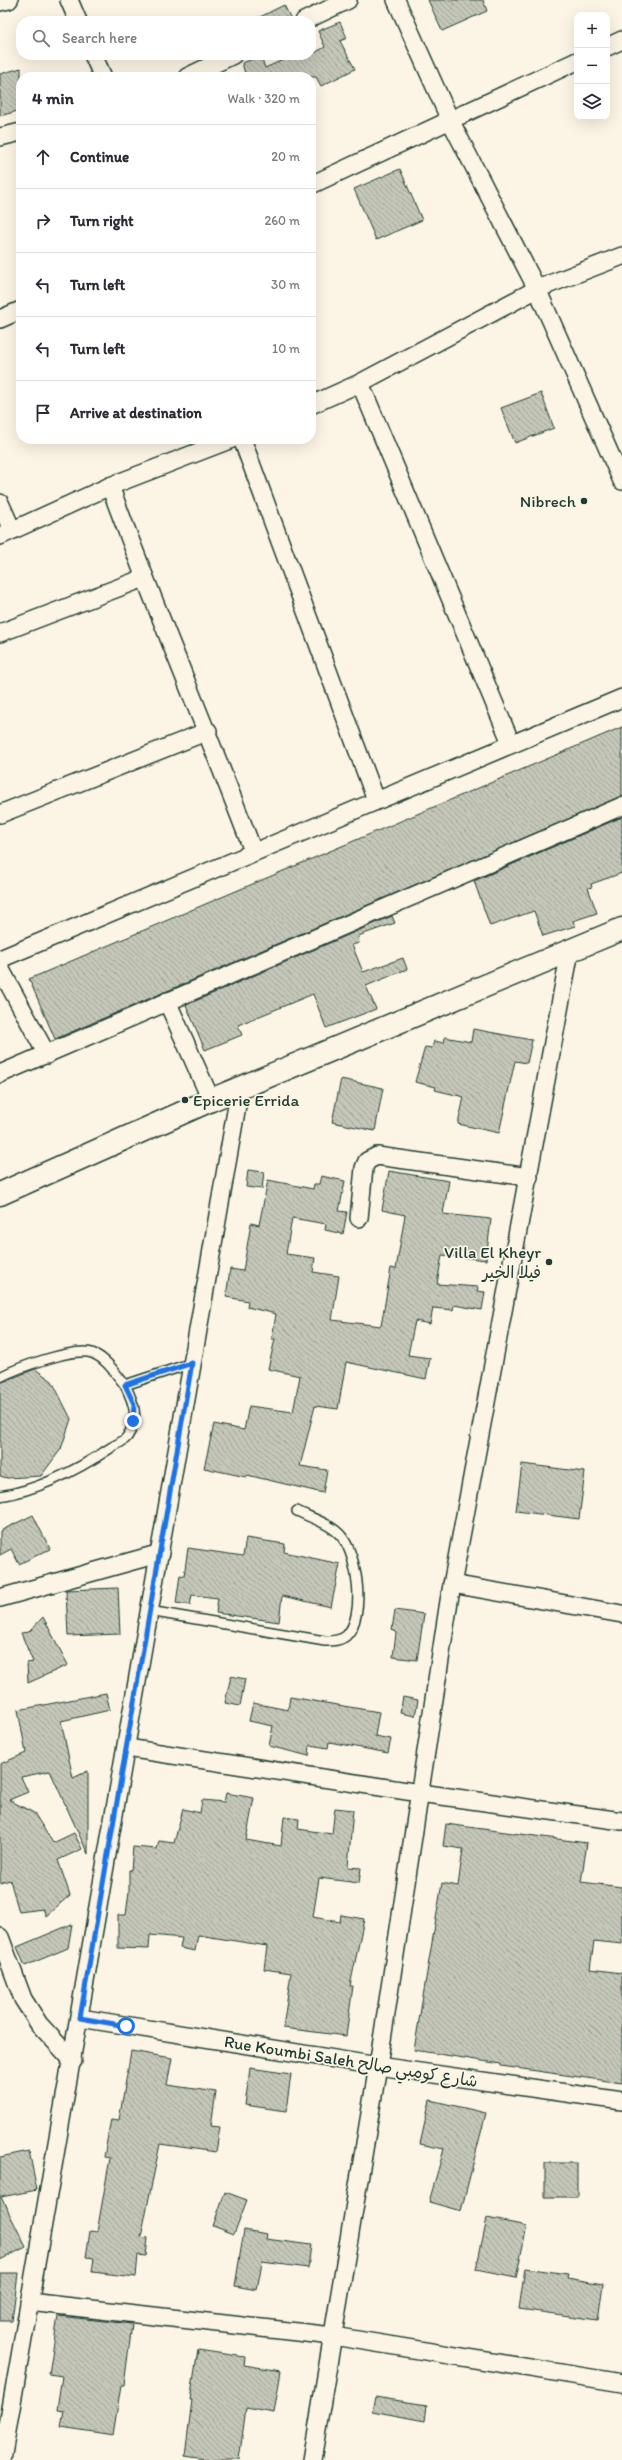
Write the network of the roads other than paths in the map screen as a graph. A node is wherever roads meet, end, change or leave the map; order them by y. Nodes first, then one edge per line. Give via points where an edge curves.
1 (9, 0) edge
2 (69, 0) edge
3 (348, 0) edge
4 (396, 0) edge
5 (0, 2) edge
6 (76, 16) edge
7 (314, 16) edge
8 (622, 40) edge
9 (610, 46) edge
10 (95, 60) edge
11 (223, 60) edge
12 (574, 62) edge
13 (101, 72) edge
14 (197, 72) edge
15 (450, 120) junction
16 (16, 133) edge
17 (0, 137) edge
18 (316, 184) edge
19 (622, 256) edge
20 (537, 288) junction
21 (16, 312) edge
22 (0, 319) edge
23 (360, 383) junction
24 (316, 403) edge
25 (219, 444) edge
26 (244, 444) edge
27 (622, 481) edge
28 (110, 486) junction
29 (0, 503) edge
30 (6, 533) edge
31 (144, 578) junction
32 (0, 633) edge
33 (622, 698) edge
34 (208, 731) junction
35 (511, 743) junction
36 (376, 800) junction
37 (622, 806) edge
38 (0, 814) edge
39 (253, 851) junction
40 (622, 929) edge
41 (570, 951) junction
42 (0, 959) edge
43 (0, 968) edge
44 (167, 1001) junction
45 (46, 1055) junction
46 (0, 1074) edge
47 (240, 1088) junction
48 (211, 1100) junction
49 (529, 1177) junction
50 (0, 1194) edge
51 (359, 1218) dead end
52 (192, 1363) junction
53 (0, 1377) edge
54 (125, 1385) junction
55 (0, 1496) edge
56 (297, 1511) dead end
57 (160, 1553) junction
58 (452, 1584) junction
59 (0, 1598) edge
60 (149, 1611) junction
61 (622, 1614) edge
62 (127, 1748) junction
63 (420, 1793) junction
64 (622, 1821) edge
65 (0, 1937) edge
66 (80, 2018) junction
67 (73, 2061) junction
68 (378, 2066) junction
69 (622, 2101) edge
70 (29, 2302) junction
71 (333, 2336) junction
72 (622, 2383) edge
73 (2, 2460) edge
74 (312, 2460) edge

1 - 5 street
2 - 6 street
3 - 7 street
4 - 15 street
8 - 9 street
10 - 13 street
11 - 14 street
12 - 15 street
15 - 18 street
15 - 20 street
16 - 17 street
19 - 20 street
20 - 23 street
20 - 27 street
21 - 22 street
23 - 24 street
23 - 35 street
25 - 28 street
26 - 36 street
28 - 30 street
28 - 31 street
29 - 30 street
31 - 32 street
31 - 34 street
33 - 35 street
34 - 38 street
34 - 39 street
35 - 36 street
36 - 39 street
37 - 44 street
39 - 42 street
40 - 41 street
41 - 47 street
41 - 49 street
43 - 45 street
44 - 45 street
44 - 48 street
45 - 46 street
47 - 48 street
47 - 52 street
48 - 50 street
49 - 51 street via 377,1156 367,1161 364,1168
49 - 58 street
52 - 54 lane
52 - 57 street
53 - 54 lane via 22,1367 80,1352 92,1354 110,1367
54 - 55 lane via 134,1404 133,1421 127,1438 96,1458 56,1478 14,1494
56 - 60 lane via 333,1529 341,1536 354,1562 355,1616 350,1630 344,1637 335,1641 325,1641
57 - 59 street
57 - 60 street
58 - 61 street
58 - 63 street
60 - 62 street
62 - 63 street
62 - 66 street
63 - 64 street
63 - 68 street
65 - 67 street via 23,1999 39,2024
66 - 67 street
66 - 68 street, Rue Koumbi Saleh شارع كومبي صالح
67 - 70 street
68 - 69 street, Rue Koumbi Saleh شارع كومبي صالح
68 - 71 street
70 - 71 street
70 - 73 street
71 - 72 street
71 - 74 street

